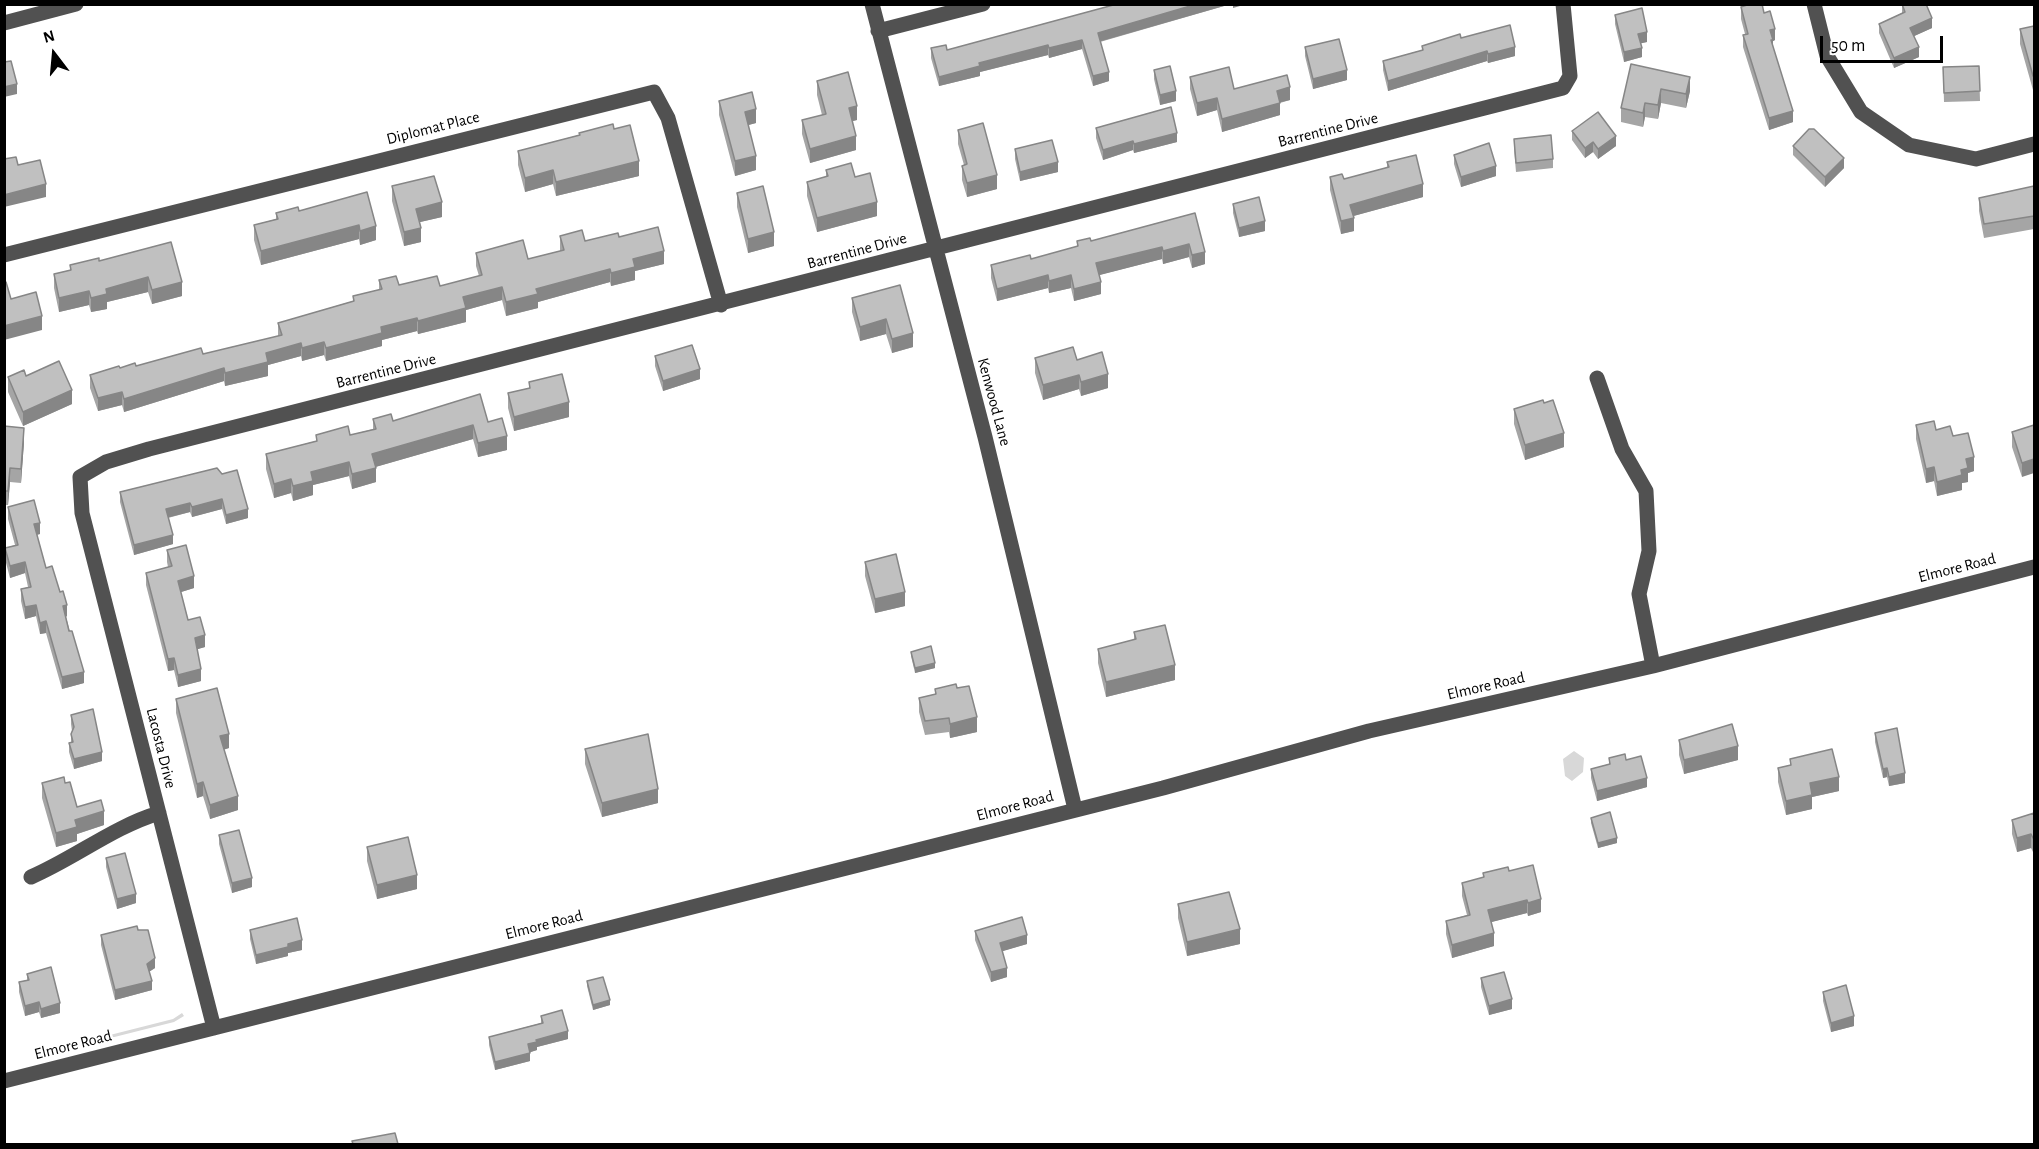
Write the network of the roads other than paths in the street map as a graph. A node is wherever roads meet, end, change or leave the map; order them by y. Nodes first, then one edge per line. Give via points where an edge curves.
1 (76, 4) edge
2 (872, 4) edge
3 (983, 4) edge
4 (1563, 4) edge
5 (1814, 4) edge
6 (4, 23) edge
7 (879, 31) junction
8 (2034, 144) edge
9 (934, 249) junction
10 (4, 255) edge
11 (721, 305) junction
12 (1597, 378) dead end
13 (80, 477) joint
14 (2034, 567) edge
15 (1653, 666) junction
16 (1075, 809) junction
17 (159, 813) junction
18 (31, 877) dead end
19 (214, 1028) junction
20 (4, 1081) edge

1 - 6 street
2 - 7 street, Kenwood Lane
3 - 7 street
4 - 9 street, Barrentine Drive via 1570,76 1563,88
5 - 8 street via 1827,56 1861,112 1910,145 1976,159
7 - 9 street, Kenwood Lane
9 - 11 street, Barrentine Drive
9 - 16 street, Kenwood Lane via 985,437
10 - 11 street, Diplomat Place via 654,92 668,117
11 - 13 street, Barrentine Drive via 149,449 106,462
12 - 15 street via 1622,449 1646,491 1649,551 1638,594
13 - 17 street, Lacosta Drive via 82,513
14 - 15 street, Elmore Road
15 - 16 street, Elmore Road via 1369,731
16 - 19 street, Elmore Road
17 - 18 street via 136,820
17 - 19 street, Lacosta Drive
19 - 20 street, Elmore Road

